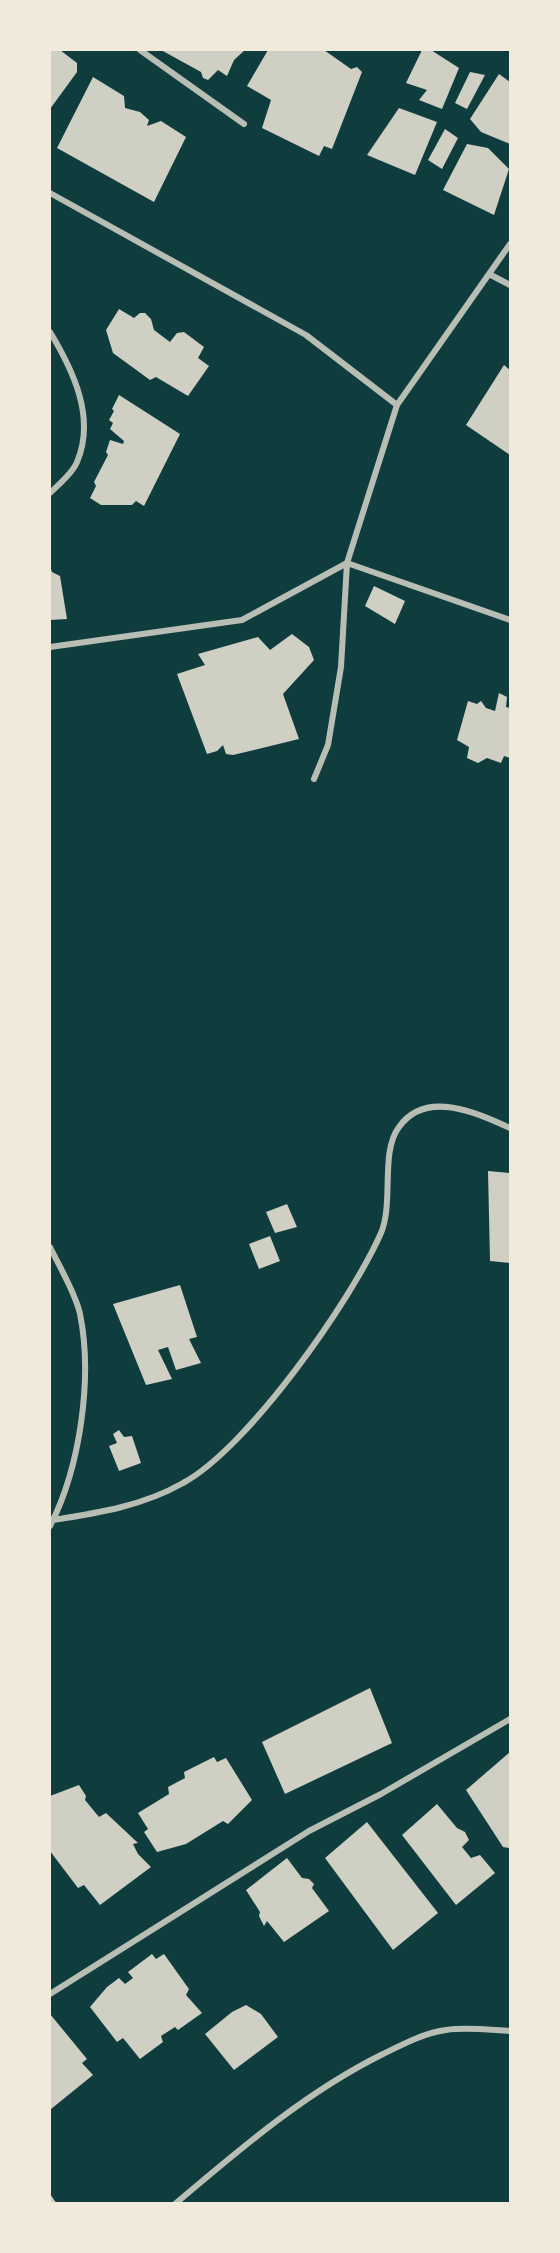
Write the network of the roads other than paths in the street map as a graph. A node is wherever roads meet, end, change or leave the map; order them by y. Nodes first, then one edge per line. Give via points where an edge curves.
1 (140, 50) edge
2 (244, 124) dead end
3 (50, 193) edge
4 (510, 244) edge
5 (489, 274) junction
6 (510, 285) edge
7 (50, 332) edge
8 (397, 405) junction
9 (50, 493) edge
10 (347, 563) junction
11 (510, 620) edge
12 (50, 647) edge
13 (314, 779) dead end
14 (510, 1128) edge
15 (50, 1247) edge
16 (51, 1523) edge
17 (510, 1719) edge
18 (50, 1994) edge
19 (510, 2031) edge
20 (175, 2204) edge

1 - 2 street
3 - 8 street via 306,335
4 - 5 street
5 - 6 street
5 - 8 street
7 - 9 street via 68,362 86,418 77,463
8 - 10 street
10 - 11 street
10 - 12 street via 242,620
10 - 13 street via 341,667 328,745
14 - 16 street via 443,1105 424,1108 409,1117 398,1127 392,1142 389,1199 381,1232 346,1297 256,1419 186,1482 160,1495 105,1512
15 - 16 street via 80,1313 86,1393 73,1465
17 - 18 street via 309,1831
19 - 20 street via 456,2029 431,2033 363,2064 254,2137

